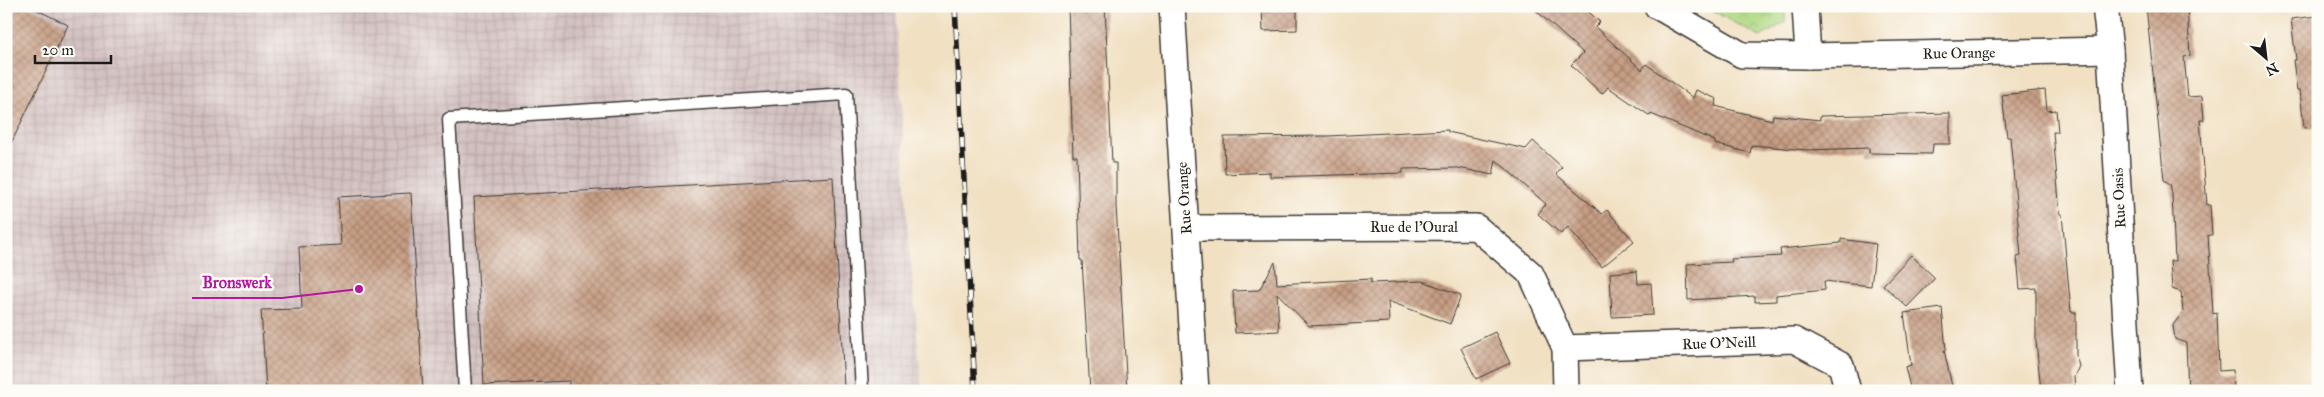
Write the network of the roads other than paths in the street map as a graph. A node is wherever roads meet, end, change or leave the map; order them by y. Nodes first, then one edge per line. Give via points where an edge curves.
1 (1172, 6) edge
2 (1657, 6) edge
3 (1805, 6) edge
4 (2105, 6) edge
5 (2110, 50) junction
6 (1808, 56) junction
7 (1186, 228) junction
8 (1565, 348) junction
9 (465, 391) edge
10 (862, 391) edge
11 (1196, 391) edge
12 (1566, 391) edge
13 (1848, 391) edge
14 (2130, 391) edge

1 - 7 street, Rue Orange
2 - 6 street, Rue Orange via 1742,55
3 - 6 street
4 - 5 street, Rue Oasis
5 - 6 street, Rue Orange
5 - 14 street, Rue Oasis
7 - 8 street, Rue de l'Oural via 1476,227 1531,274
7 - 11 street, Rue Orange
8 - 12 street, Rue de l'Oural
8 - 13 street, Rue O'Neill via 1794,340 1841,365
9 - 10 lane via 449,119 846,94

